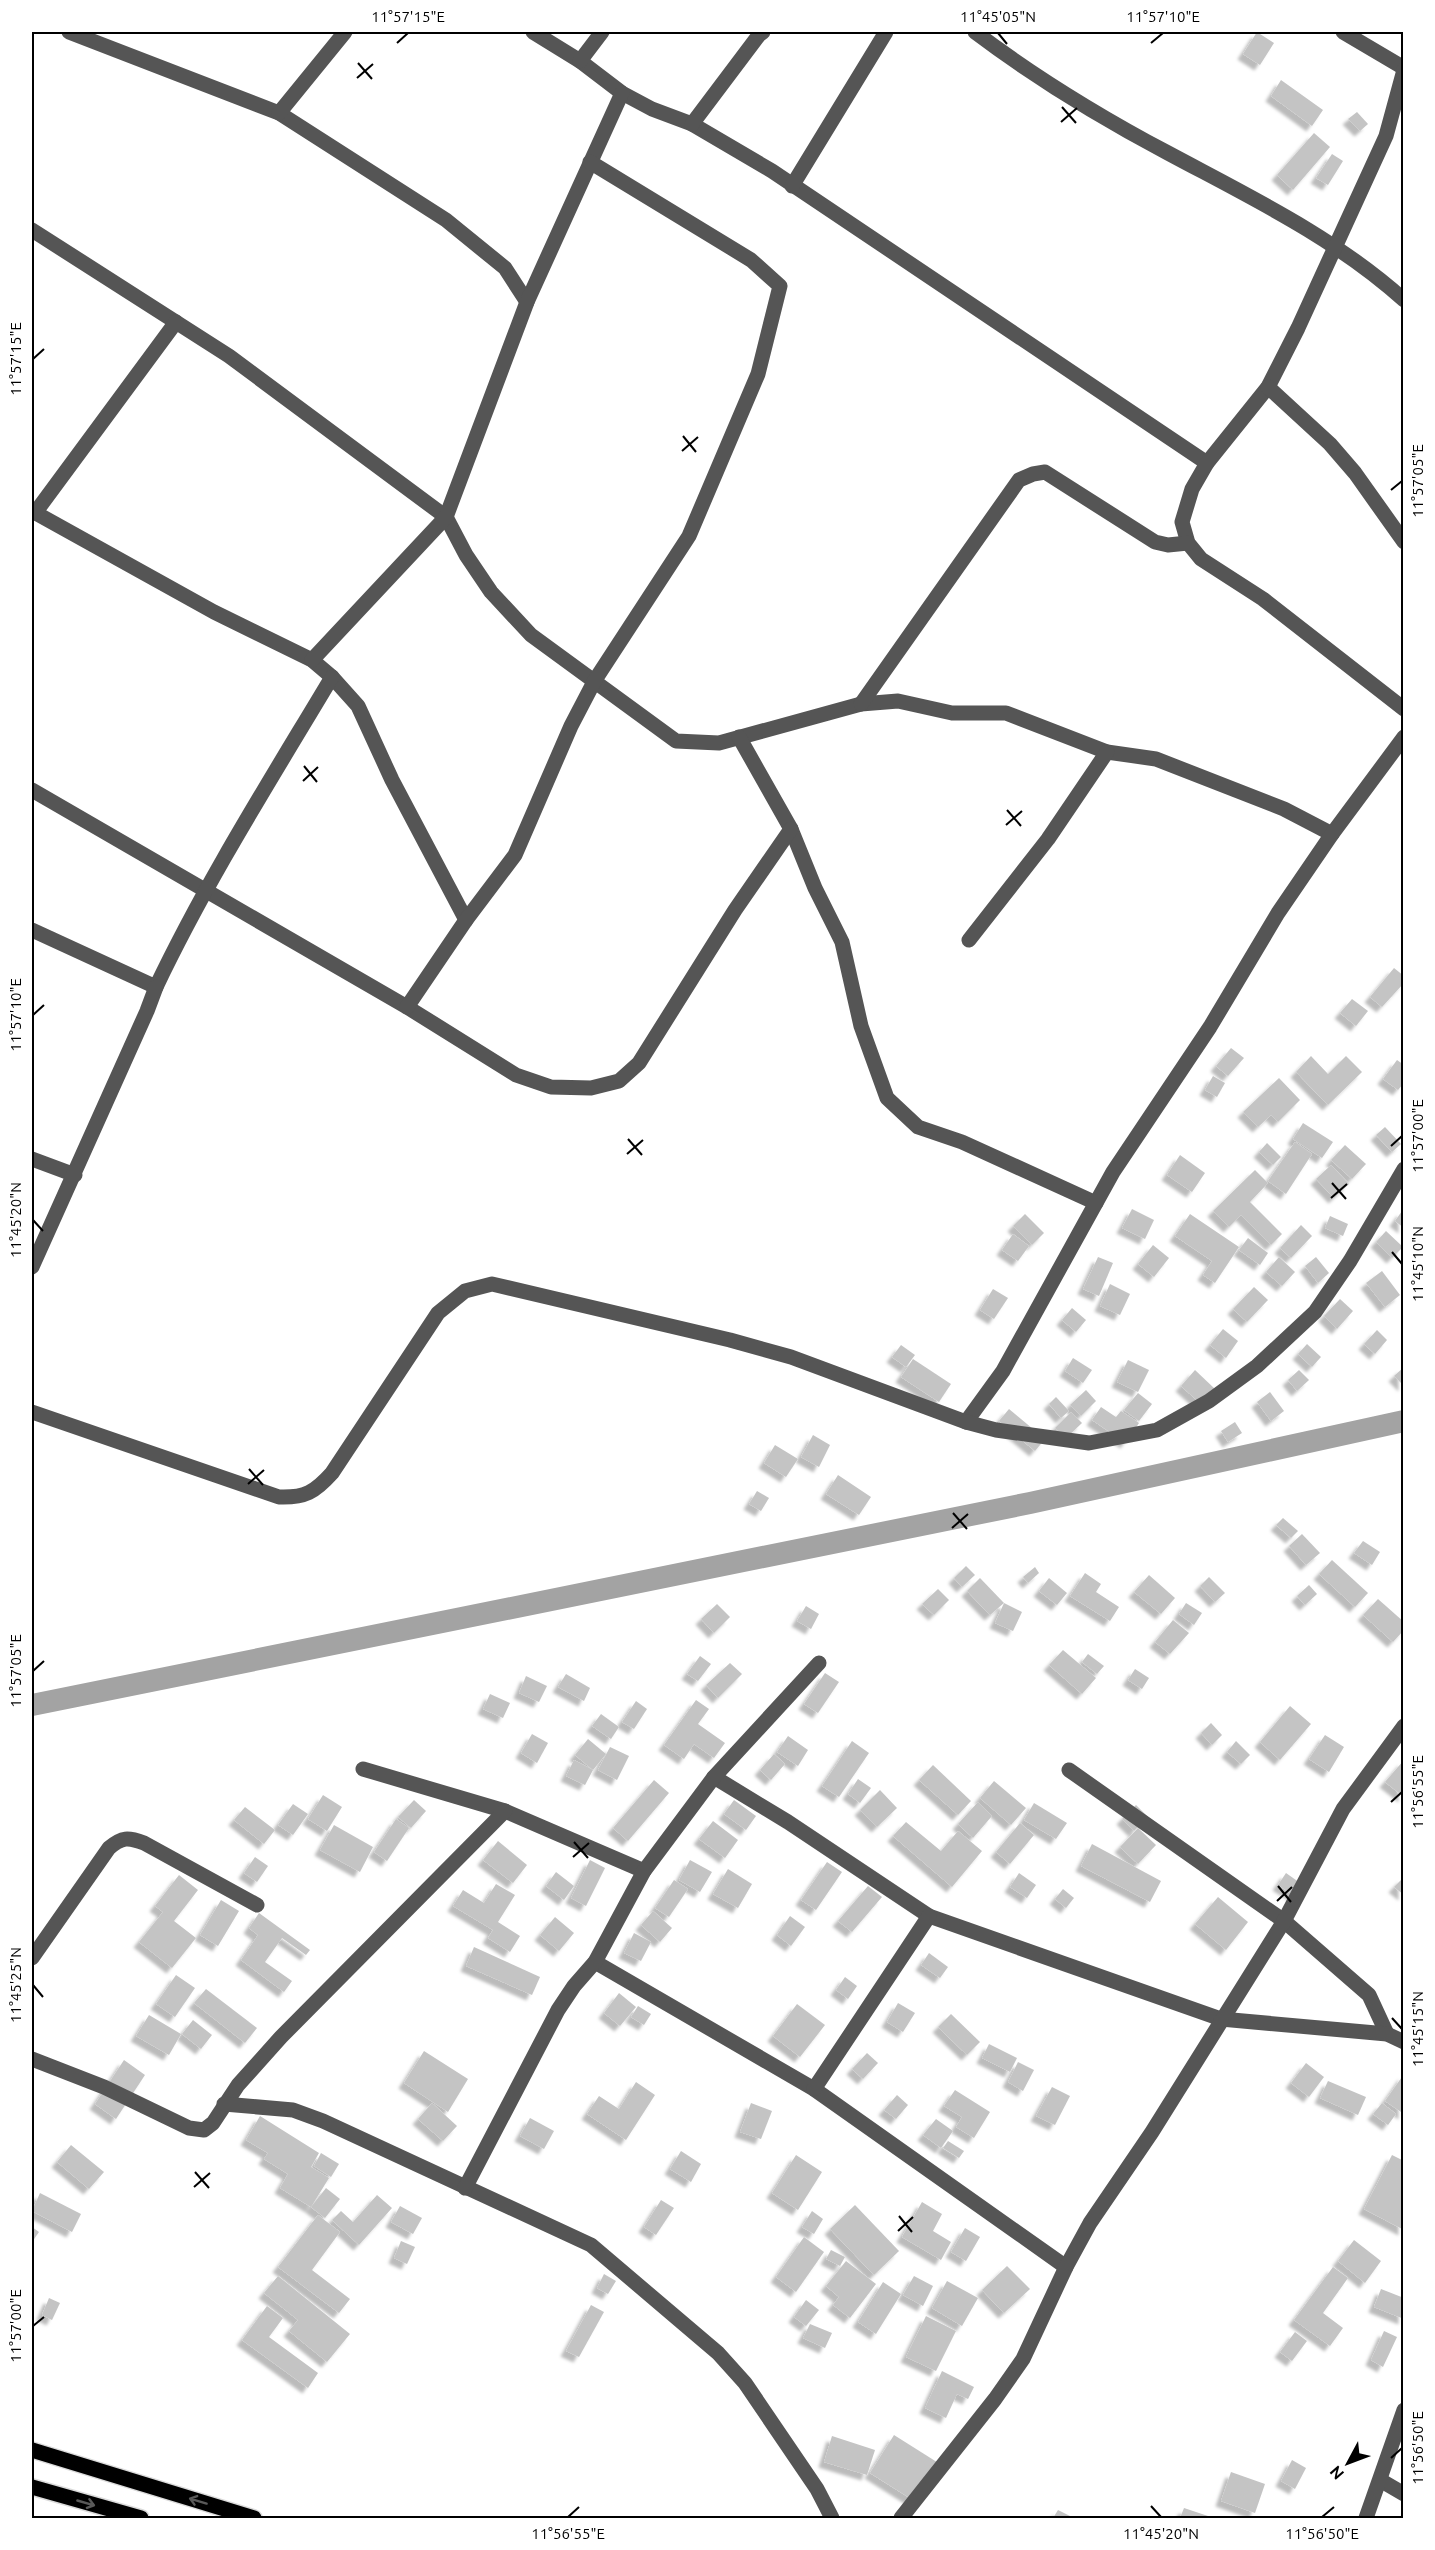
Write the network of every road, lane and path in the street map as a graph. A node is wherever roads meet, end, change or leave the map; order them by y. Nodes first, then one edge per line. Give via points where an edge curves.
1 (69, 32) edge
2 (345, 32) edge
3 (533, 32) edge
4 (602, 32) edge
5 (764, 32) edge
6 (886, 32) edge
7 (975, 32) edge
8 (1343, 32) edge
9 (580, 62) junction
10 (1404, 69) edge
11 (622, 93) junction
12 (279, 113) junction
13 (692, 124) junction
14 (590, 162) junction
15 (792, 186) junction
16 (32, 230) edge
17 (1336, 247) junction
18 (1404, 300) edge
19 (527, 302) junction
20 (176, 322) junction
21 (1268, 387) junction
22 (1207, 463) junction
23 (33, 512) edge
24 (446, 517) junction
25 (1404, 542) edge
26 (1188, 543) junction
27 (312, 660) junction
28 (332, 677) junction
29 (595, 680) junction
30 (861, 704) junction
31 (1404, 709) edge
32 (739, 737) junction
33 (1404, 737) edge
34 (1107, 752) junction
35 (32, 790) edge
36 (791, 829) junction
37 (1332, 834) junction
38 (205, 892) junction
39 (466, 920) junction
40 (32, 930) edge
41 (969, 940) dead end
42 (156, 987) junction
43 (407, 1007) junction
44 (32, 1159) edge
45 (1404, 1169) edge
46 (75, 1175) junction
47 (1096, 1203) junction
48 (32, 1267) edge
49 (32, 1412) edge
50 (966, 1422) junction
51 (819, 1663) dead end
52 (1404, 1726) edge
53 (363, 1769) dead end
54 (1069, 1770) dead end
55 (714, 1777) junction
56 (505, 1811) junction
57 (644, 1871) junction
58 (257, 1905) dead end
59 (929, 1916) junction
60 (1284, 1921) junction
61 (32, 1958) edge
62 (595, 1962) junction
63 (1221, 2019) junction
64 (1388, 2034) junction
65 (1404, 2042) edge
66 (32, 2059) edge
67 (814, 2089) junction
68 (224, 2104) junction
69 (465, 2188) junction
70 (1066, 2267) junction
71 (1404, 2410) edge
72 (32, 2450) edge
73 (1380, 2480) junction
74 (32, 2487) edge
75 (1404, 2494) edge
76 (141, 2518) edge
77 (254, 2518) edge
78 (831, 2518) edge
79 (901, 2518) edge
80 (1366, 2518) edge

1 - 12 street
2 - 12 street
3 - 9 street
4 - 9 street
5 - 13 street
6 - 15 street
7 - 17 street via 1065,96 1269,205
8 - 10 street
9 - 11 street
10 - 17 street via 1386,136
11 - 13 street
11 - 14 street
12 - 19 street via 446,220 505,268
13 - 15 street
14 - 19 street
14 - 29 street via 751,260 780,286 758,374 690,536
15 - 22 street
16 - 20 street
17 - 18 street
17 - 21 street
19 - 24 street
20 - 23 street
20 - 24 street via 230,356
21 - 22 street
21 - 25 street via 1355,472
22 - 26 street via 1192,489 1182,522
23 - 27 street via 214,612
24 - 27 street
24 - 29 street via 491,592 531,635
26 - 30 street via 1155,542 1046,472 1019,480
26 - 31 street via 1201,559 1263,598
27 - 28 street
28 - 38 street
28 - 39 street via 358,706
29 - 32 street via 676,741 719,743
29 - 39 street via 515,855
30 - 32 street
30 - 34 street via 898,701 952,713 1006,713
32 - 36 street
33 - 37 street
34 - 37 street via 1156,759 1284,809
34 - 41 street via 1048,839
35 - 38 street
36 - 43 street via 639,1063 619,1081 591,1088 551,1087 516,1075
36 - 47 street via 842,942 861,1026 887,1098 918,1126
37 - 47 street
38 - 42 street
38 - 43 street
39 - 43 street
40 - 42 street
42 - 46 street
44 - 46 street
45 - 50 street via 1315,1312 1257,1366 1209,1401 1157,1430 1089,1443
46 - 48 street
47 - 50 street via 1003,1371
49 - 50 street via 279,1497 295,1497 317,1490 332,1473 438,1313 465,1291 492,1284 792,1357
51 - 55 street
52 - 60 street via 1343,1809
53 - 56 street
54 - 60 street
55 - 57 street
55 - 59 street
56 - 57 street
56 - 68 street via 281,2037
57 - 62 street
58 - 61 street via 144,1843 121,1839 110,1848
59 - 63 street
59 - 67 street
60 - 63 street
60 - 64 street via 1369,1995
62 - 67 street
62 - 69 street via 558,2010
63 - 64 street
63 - 70 street via 1152,2132 1089,2223
64 - 65 street
66 - 68 street via 104,2087 189,2128 204,2130
67 - 70 street
68 - 69 street via 293,2110
69 - 78 street via 591,2245 718,2353 746,2383 817,2489
70 - 79 street via 1023,2359
71 - 73 street
77 -> 72 main road
73 - 75 street
73 - 80 street
74 -> 76 main road

